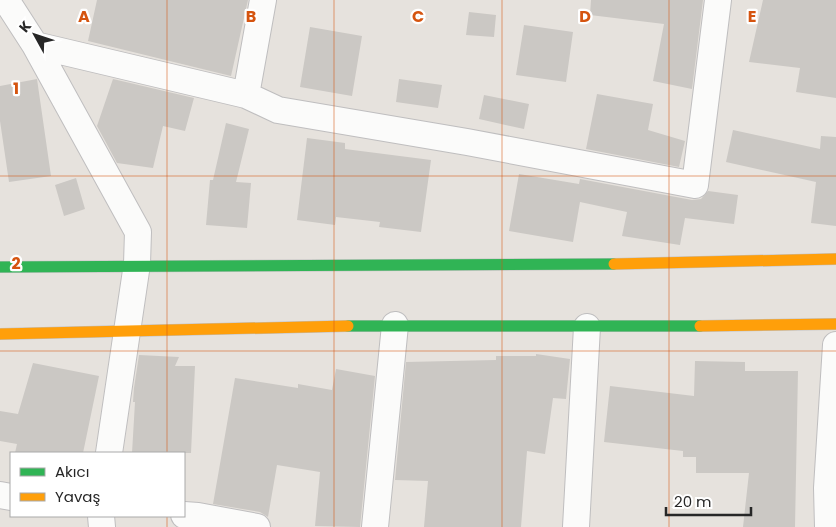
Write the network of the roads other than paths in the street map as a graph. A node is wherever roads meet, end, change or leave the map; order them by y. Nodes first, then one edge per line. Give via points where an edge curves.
1 (263, 0) edge
2 (718, 0) edge
3 (6, 6) edge
4 (35, 45) junction
5 (246, 95) junction
6 (836, 259) edge
7 (137, 264) junction
8 (0, 267) edge
9 (836, 324) edge
10 (395, 325) junction
11 (588, 327) junction
12 (128, 331) junction
13 (0, 334) edge
14 (836, 345) edge
15 (110, 452) edge
16 (185, 515) edge
17 (257, 527) edge
18 (375, 527) edge
19 (576, 527) edge
20 (828, 527) edge

1 - 5 street
2 - 5 street via 695,185 278,110
3 - 4 street
4 - 5 street
4 - 7 street via 138,232
6 - 7 main road via 683,264
7 - 8 main road
7 - 12 street
9 - 11 main road
10 - 11 main road
10 - 12 main road
10 - 18 street
11 - 19 street
12 - 13 main road
12 - 15 street
14 - 20 street via 827,488
16 - 17 street

